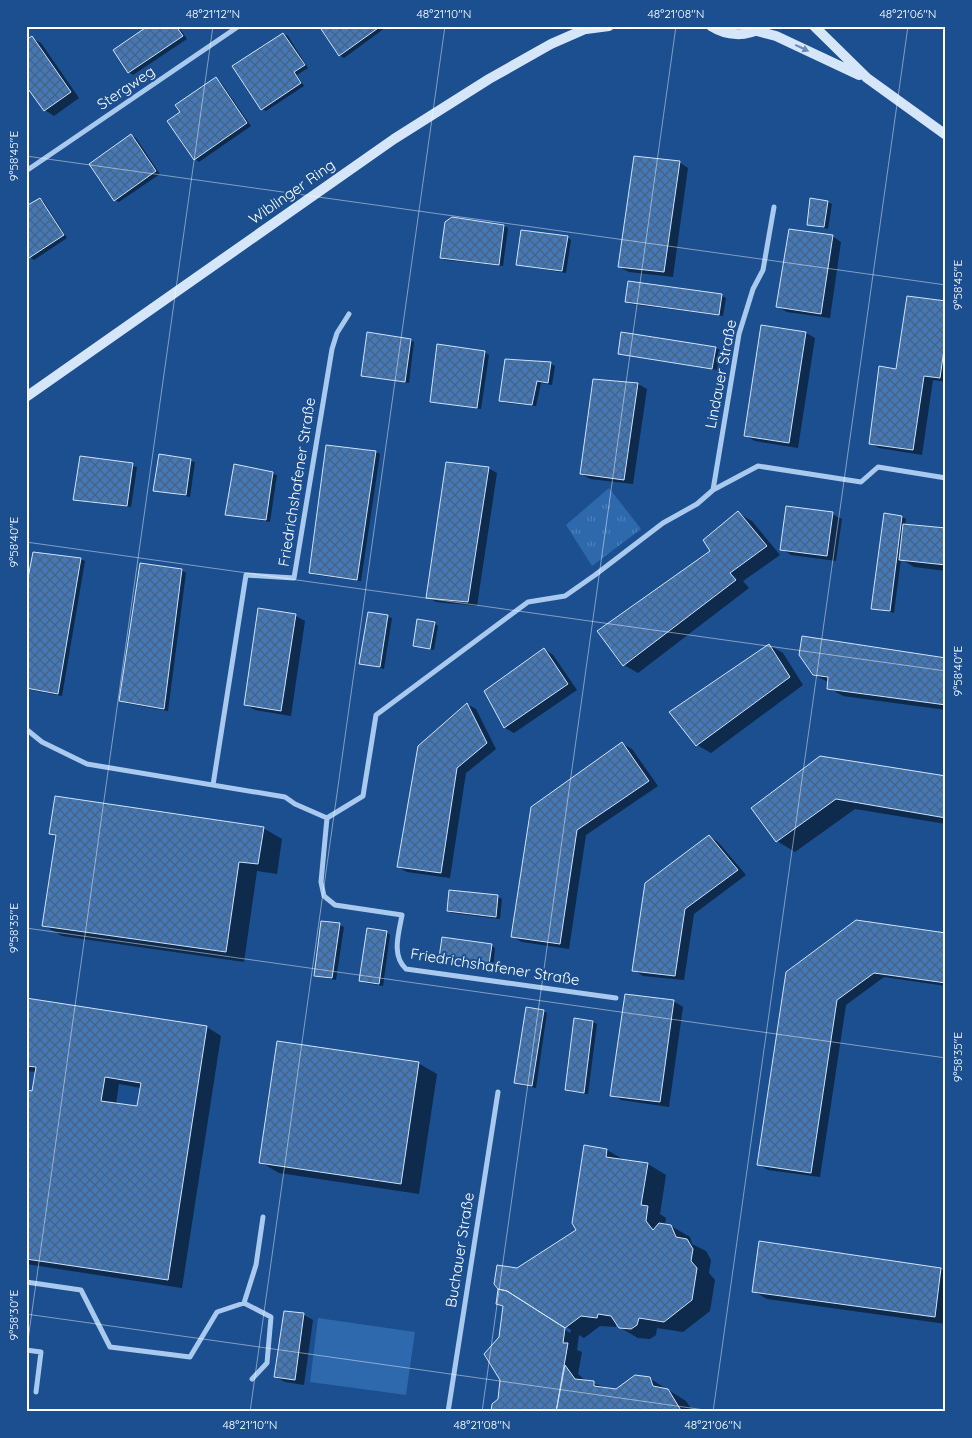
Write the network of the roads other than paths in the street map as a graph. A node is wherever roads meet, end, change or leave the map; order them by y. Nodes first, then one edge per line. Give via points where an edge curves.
1 (239, 26) edge
2 (609, 26) edge
3 (711, 26) edge
4 (814, 26) edge
5 (589, 28) edge
6 (761, 29) edge
7 (867, 78) junction
8 (946, 135) edge
9 (26, 171) edge
10 (774, 207) dead end
11 (349, 314) dead end
12 (26, 397) edge
13 (946, 478) edge
14 (713, 490) junction
15 (26, 729) edge
16 (213, 786) junction
17 (327, 818) junction
18 (616, 998) dead end
19 (498, 1092) dead end
20 (263, 1217) dead end
21 (26, 1282) edge
22 (244, 1303) junction
23 (26, 1350) edge
24 (252, 1380) dead end
25 (36, 1392) dead end
26 (448, 1412) edge

1 - 9 street, Stergweg
2 - 5 main road, Wiblinger Ring
3 - 6 main road via 732,34
4 - 7 main road
5 - 12 main road, Wiblinger Ring via 551,44 489,79 394,139
6 -> 7 main road
7 - 8 main road
10 - 14 street, Lindauer Straße via 764,270 753,289 739,334
11 - 16 street, Friedrichshafener Straße via 332,349 294,578 246,575
13 - 14 street via 878,467 861,482 758,466
14 - 17 street via 565,596 528,602 522,606 376,715 362,796
15 - 16 street via 42,742 87,764
16 - 17 street via 285,797
17 - 18 street, Friedrichshafener Straße via 321,882 324,896 335,905 402,915 397,954 406,969
19 - 26 street, Buchauer Straße
20 - 22 street via 256,1265
21 - 22 street via 81,1290 110,1347 190,1357 217,1312
22 - 24 street via 272,1317 267,1363
23 - 25 street via 41,1352

